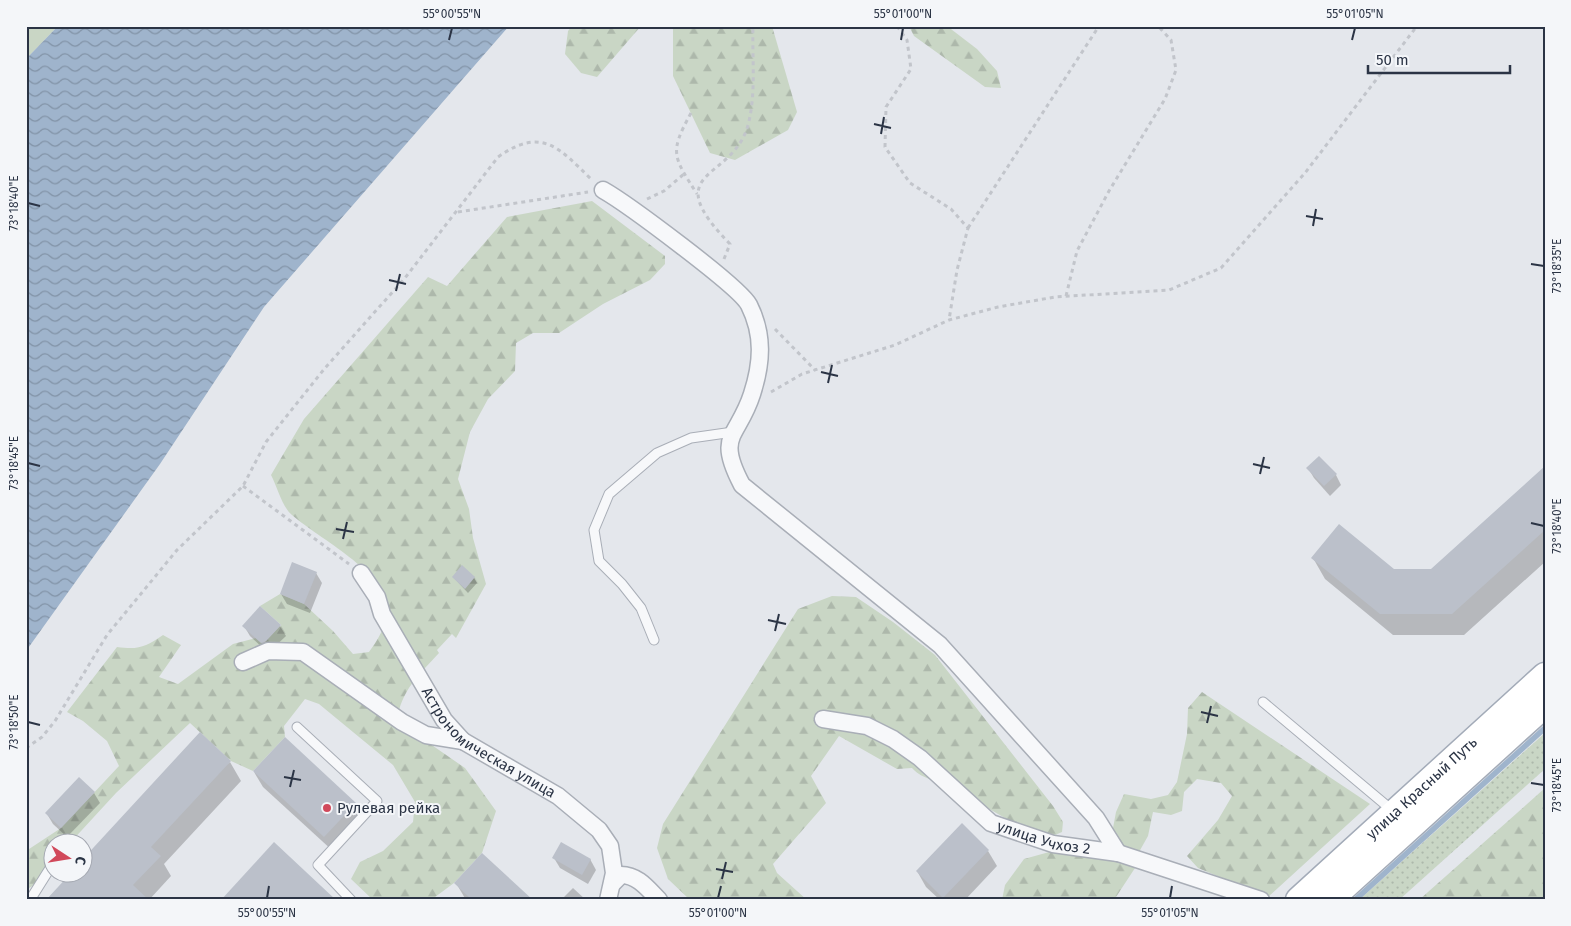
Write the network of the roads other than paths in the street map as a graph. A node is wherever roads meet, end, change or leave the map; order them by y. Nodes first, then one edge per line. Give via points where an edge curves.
1 (603, 190) road end
2 (734, 432) junction
3 (361, 573) road end
4 (654, 640) dead end
5 (243, 662) dead end
6 (1545, 676) edge
7 (1263, 702) dead end
8 (1545, 704) edge
9 (822, 719) dead end
10 (297, 727) dead end
11 (463, 740) junction
12 (1395, 812) junction
13 (1118, 852) junction
14 (42, 881) edge
15 (610, 892) edge
16 (30, 900) edge
17 (351, 900) edge
18 (659, 900) edge
19 (1261, 900) edge
20 (1299, 900) edge
21 (1329, 900) edge

1 - 2 street via 724,280 749,304 761,340 752,395
2 - 4 lane via 691,438 657,454 609,494 594,530 599,561 641,608
2 - 13 street via 728,447 730,463 742,485 940,645 1096,818
3 - 11 street, Астрономическая улица via 444,720
5 - 11 street via 268,651 303,652 402,722 426,735
6 - 12 main road, улица Красный Путь
7 - 12 lane
8 - 21 main road, улица Красный Путь
9 - 13 street, улица Учхоз 2 via 867,726 893,739 920,758 991,823 1053,844
10 - 17 lane via 377,801 318,865
11 - 15 street, Астрономическая улица via 558,796 599,830 610,846 614,873
12 - 20 main road, улица Красный Путь
13 - 19 street, улица Учхоз 2
14 - 16 lane
15 - 18 street via 621,875 628,875 636,878

